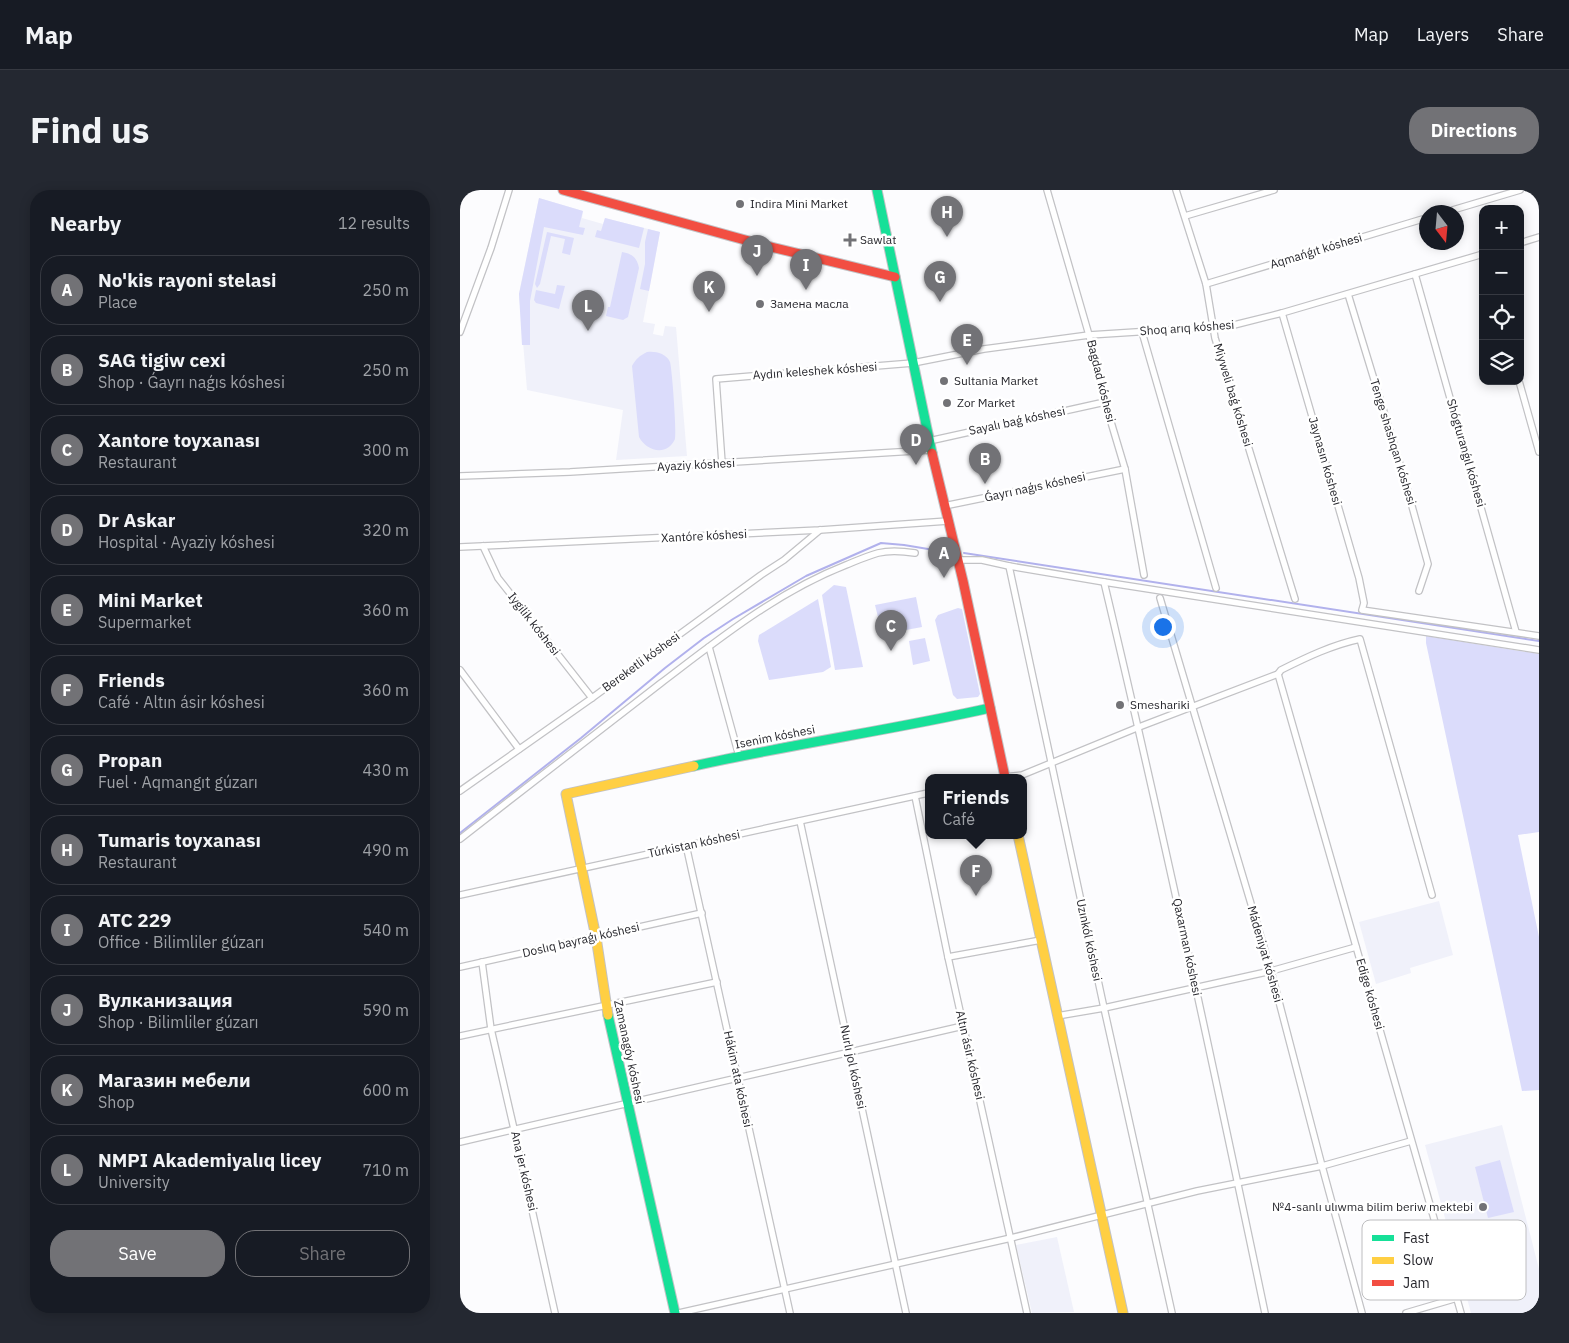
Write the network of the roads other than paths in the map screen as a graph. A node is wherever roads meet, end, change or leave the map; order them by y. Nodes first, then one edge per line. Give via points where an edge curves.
1 (509, 190) edge
2 (563, 190) edge
3 (876, 190) edge
4 (1047, 190) edge
5 (1176, 190) edge
6 (1274, 190) edge
7 (1520, 190) edge
8 (1464, 207) edge
9 (1185, 216) junction
10 (1419, 220) edge
11 (1539, 237) edge
12 (1524, 242) edge
13 (1479, 255) edge
14 (1415, 274) junction
15 (895, 277) junction
16 (1206, 284) junction
17 (1348, 294) junction
18 (1282, 313) junction
19 (1213, 327) junction
20 (460, 332) edge
21 (1142, 332) junction
22 (1089, 335) junction
23 (913, 364) junction
24 (1520, 385) edge
25 (1105, 402) junction
26 (930, 445) junction
27 (1539, 452) edge
28 (722, 463) junction
29 (1125, 469) junction
30 (460, 476) edge
31 (944, 506) junction
32 (948, 521) junction
33 (820, 530) junction
34 (483, 546) junction
35 (460, 547) edge
36 (915, 553) dead end
37 (958, 560) junction
38 (1009, 566) junction
39 (1144, 574) dead end
40 (1104, 582) junction
41 (1216, 588) dead end
42 (1419, 591) dead end
43 (1160, 598) dead end
44 (1295, 599) dead end
45 (1516, 632) junction
46 (1539, 636) edge
47 (709, 647) junction
48 (1539, 650) edge
49 (460, 670) edge
50 (1278, 674) junction
51 (592, 698) junction
52 (1193, 707) junction
53 (990, 708) junction
54 (1139, 727) junction
55 (519, 749) junction
56 (739, 756) junction
57 (1050, 763) junction
58 (1004, 774) edge
59 (1024, 774) edge
60 (460, 791) edge
61 (566, 794) joint
62 (925, 794) edge
63 (915, 796) junction
64 (800, 821) junction
65 (460, 839) edge
66 (1019, 839) edge
67 (686, 845) junction
68 (581, 868) junction
69 (460, 895) edge
70 (1432, 895) dead end
71 (702, 913) junction
72 (596, 937) junction
73 (1041, 940) junction
74 (1356, 947) junction
75 (948, 957) junction
76 (482, 962) junction
77 (460, 967) edge
78 (1271, 971) junction
79 (717, 982) junction
80 (1196, 987) junction
81 (606, 1005) junction
82 (1104, 1008) junction
83 (1058, 1016) junction
84 (964, 1026) junction
85 (491, 1029) junction
86 (460, 1036) edge
87 (849, 1053) junction
88 (738, 1078) junction
89 (627, 1104) junction
90 (514, 1129) junction
91 (1411, 1141) junction
92 (460, 1142) edge
93 (1322, 1166) junction
94 (1238, 1183) junction
95 (1147, 1203) junction
96 (1101, 1215) junction
97 (1434, 1220) edge
98 (1010, 1238) junction
99 (895, 1264) junction
100 (785, 1289) junction
101 (1450, 1300) edge
102 (1458, 1300) edge
103 (556, 1313) edge
104 (677, 1313) edge
105 (790, 1313) edge
106 (906, 1313) edge
107 (1027, 1313) edge
108 (1123, 1313) edge
109 (1172, 1313) edge
110 (1265, 1313) edge
111 (1362, 1313) edge
112 (1406, 1313) edge
113 (1461, 1313) edge

1 - 20 street
2 - 15 main road
3 - 15 main road
4 - 22 street, Bagdad kóshesi
5 - 9 street, Miyweli baǵ kóshesi
6 - 9 street
7 - 8 street
9 - 16 street, Miyweli baǵ kóshesi
10 - 16 street, Aqmańǵıt kóshesi
11 - 12 street
13 - 14 street, Shoq arıq kóshesi
14 - 17 street, Shoq arıq kóshesi
14 - 45 street, Shógturanǵıl kóshesi
15 - 23 main road
16 - 19 street, Miyweli baǵ kóshesi
17 - 18 street, Shoq arıq kóshesi
17 - 42 street, Tenge shashqan kóshesi via 1428,564
18 - 19 street, Shoq arıq kóshesi
18 - 45 street, Jaynasın kóshesi via 1359,578 1364,602 1362,610
19 - 21 street, Shoq arıq kóshesi
19 - 44 street, Miyweli baǵ kóshesi
21 - 22 street, Shoq arıq kóshesi
21 - 41 street
22 - 23 street, Shoq arıq kóshesi via 984,349
22 - 25 street, Bagdad kóshesi
23 - 26 main road
23 - 28 street, Aydın keleshek kóshesi via 716,378
24 - 27 street
25 - 26 street, Sayalı baǵ kóshesi
25 - 29 street, Bagdad kóshesi
26 - 28 street, Ayaziy kóshesi
26 - 31 main road
28 - 30 street, Ayaziy kóshesi
29 - 31 street, Ǵayrı naǵıs kóshesi
29 - 39 street, Bagdad kóshesi
31 - 32 main road
32 - 33 street, Xantóre kóshesi
32 - 37 main road
33 - 34 street, Xantóre kóshesi
33 - 51 street, Bereketli kóshesi via 784,560
34 - 35 street, Xantóre kóshesi
34 - 51 street, Iygilik kóshesi via 498,578
36 - 47 street via 896,550 878,553 820,575 759,611
37 - 38 street via 982,560
37 - 53 main road
38 - 40 street
38 - 57 street, Uzınkól kóshesi
40 - 48 street
40 - 54 street, Qaxarman kóshesi
43 - 52 street, Mádeniyat kóshesi
45 - 46 street
47 - 56 street
47 - 65 street
49 - 55 street
50 - 52 street
50 - 70 street via 1342,642 1360,639
50 - 74 street, Edige kóshesi
51 - 55 street, Bereketli kóshesi
52 - 54 street
52 - 78 street, Mádeniyat kóshesi
53 - 56 main road, Isenim kóshesi
53 - 58 main road
54 - 57 street
54 - 80 street, Qaxarman kóshesi
55 - 60 street, Bereketli kóshesi
56 - 61 main road, Isenim kóshesi
57 - 59 street
57 - 82 street, Uzınkól kóshesi
61 - 68 main road, Zamanagóy kóshesi
62 - 63 street, Túrkistan kóshesi
63 - 64 street, Túrkistan kóshesi
63 - 75 street, Altın ásir kóshesi
64 - 67 street, Túrkistan kóshesi
64 - 87 street, Nurlı jol kóshesi
66 - 73 main road
67 - 68 street, Túrkistan kóshesi
67 - 71 street, Hákim ata kóshesi
68 - 69 street, Túrkistan kóshesi
68 - 72 main road, Zamanagóy kóshesi
71 - 72 street, Doslıq bayraǵı kóshesi
71 - 79 street, Hákim ata kóshesi
72 - 76 street, Doslıq bayraǵı kóshesi
72 - 81 main road, Zamanagóy kóshesi
73 - 75 street
73 - 83 main road
74 - 78 street
74 - 91 street, Edige kóshesi
75 - 84 street, Altın ásir kóshesi
76 - 77 street, Doslıq bayraǵı kóshesi
76 - 85 street, Ana jer kóshesi
78 - 80 street
78 - 93 street, Mádeniyat kóshesi
79 - 81 street
79 - 88 street, Hákim ata kóshesi
80 - 82 street
80 - 94 street, Qaxarman kóshesi
81 - 85 street
81 - 89 main road, Zamanagóy kóshesi
82 - 83 street
82 - 95 street, Uzınkól kóshesi
83 - 96 main road
84 - 87 street
84 - 98 street, Altın ásir kóshesi
85 - 86 street
85 - 90 street, Ana jer kóshesi
87 - 88 street
87 - 99 street, Nurlı jol kóshesi
88 - 89 street
88 - 100 street, Hákim ata kóshesi
89 - 90 street
89 - 104 main road, Zamanagóy kóshesi
90 - 92 street
90 - 103 street, Ana jer kóshesi
91 - 93 street
91 - 97 street, Edige kóshesi
93 - 94 street
93 - 111 street, Mádeniyat kóshesi
94 - 95 street
94 - 110 street, Qaxarman kóshesi
95 - 96 street
95 - 109 street, Uzınkól kóshesi
96 - 98 street
96 - 108 main road
98 - 99 street
98 - 107 street, Altın ásir kóshesi
99 - 100 street
99 - 106 street, Nurlı jol kóshesi
100 - 104 street
100 - 105 street, Hákim ata kóshesi
101 - 112 street
102 - 113 street, Edige kóshesi

